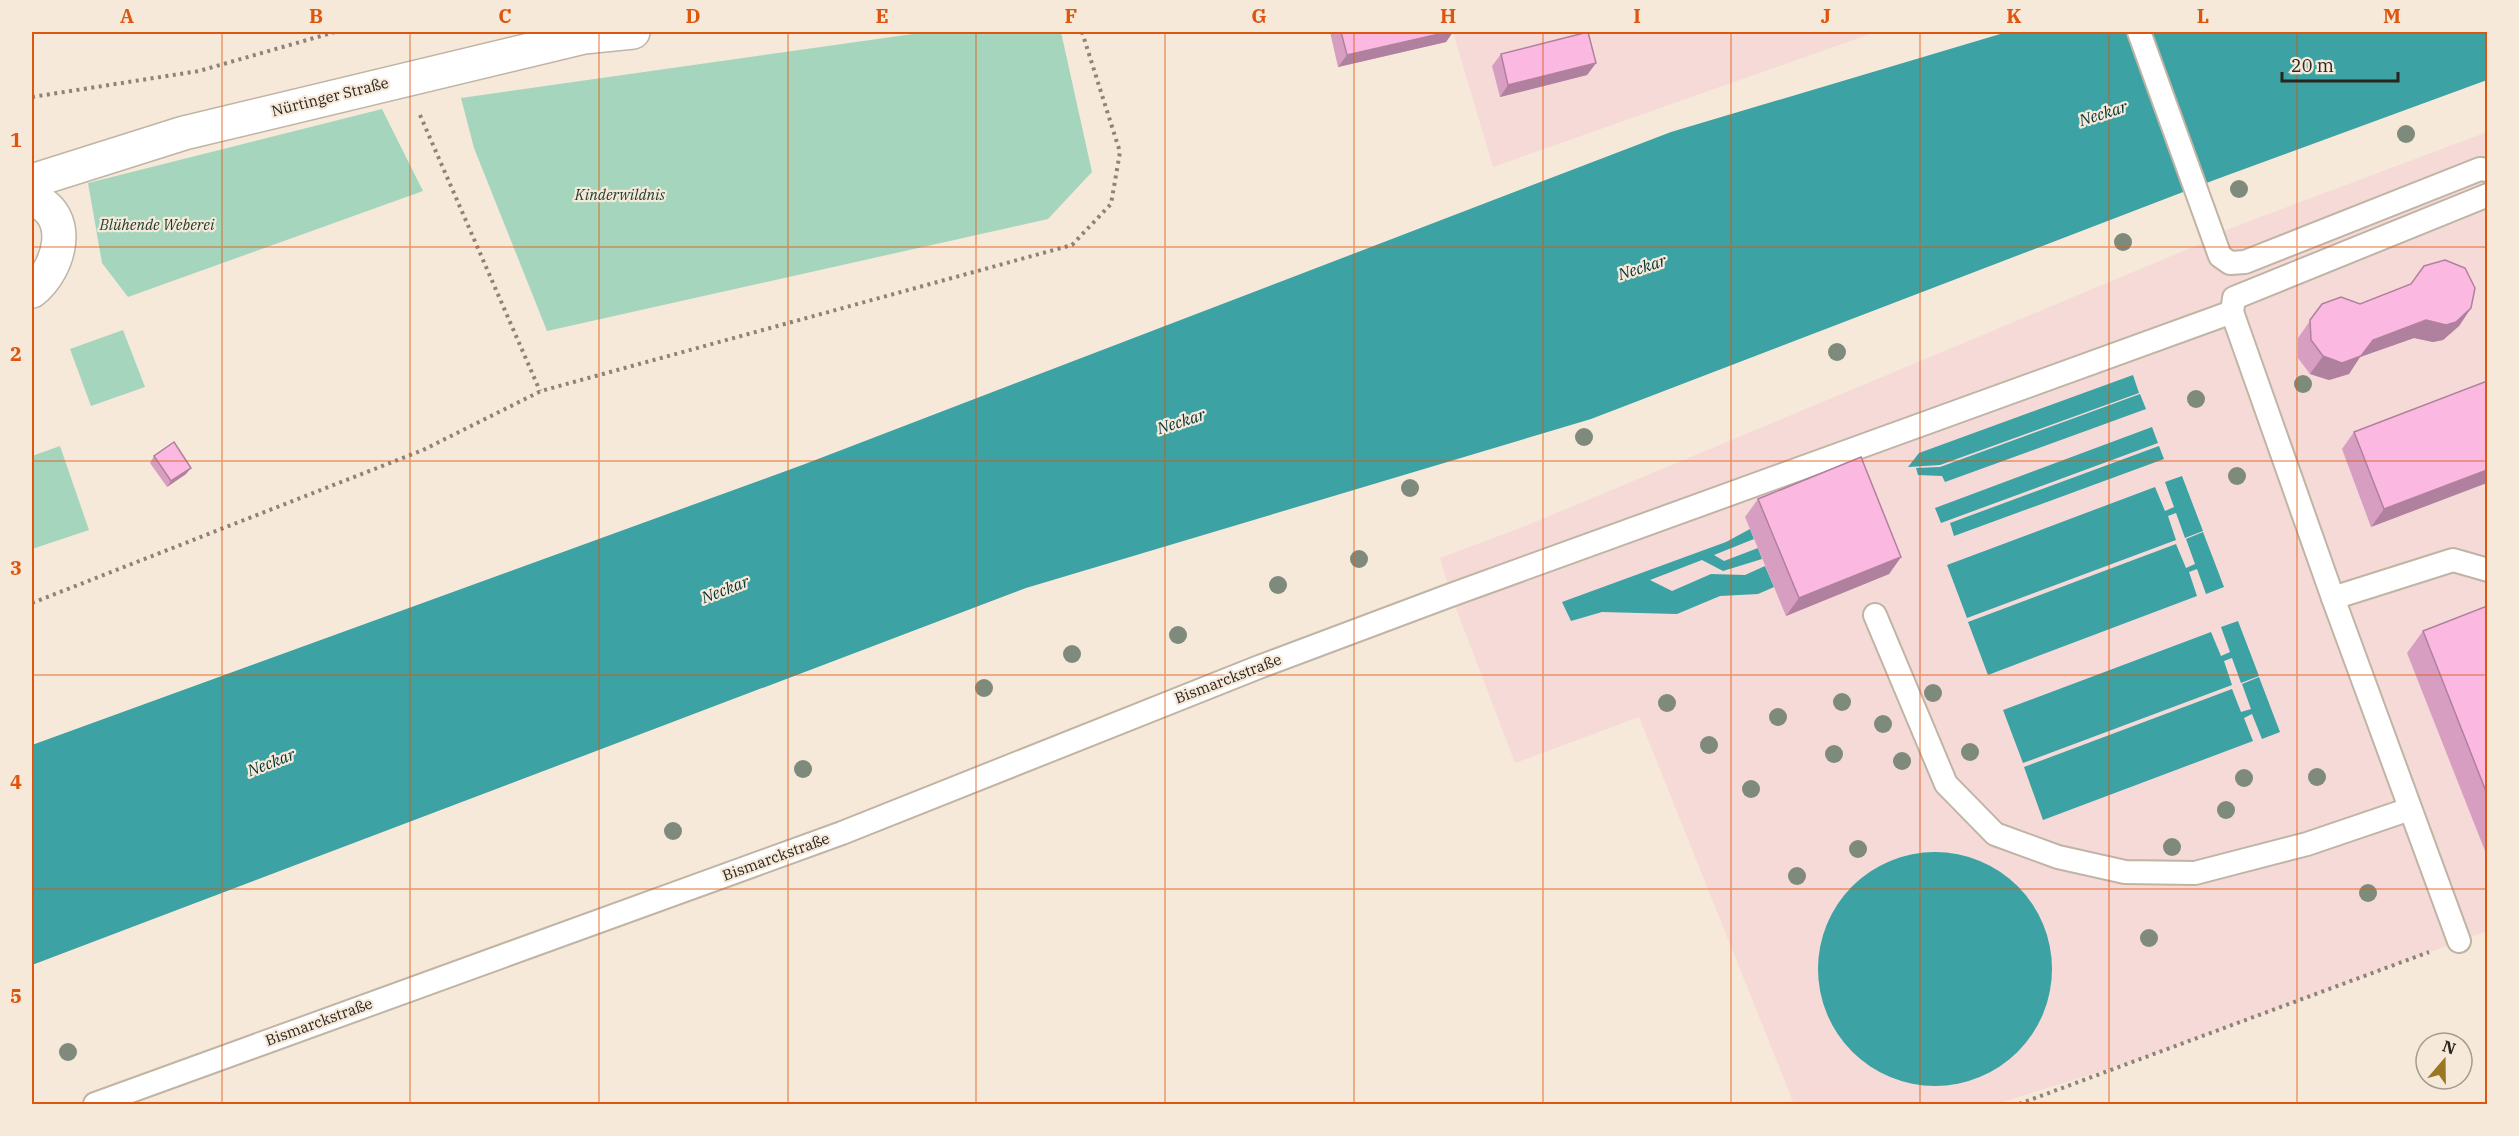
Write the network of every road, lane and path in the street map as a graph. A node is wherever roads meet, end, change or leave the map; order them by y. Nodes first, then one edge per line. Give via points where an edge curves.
1 (335, 32) edge
2 (633, 32) edge
3 (1082, 32) edge
4 (2139, 32) edge
5 (404, 78) junction
6 (32, 97) edge
7 (2487, 170) edge
8 (32, 181) edge
9 (2487, 195) edge
10 (32, 199) edge
11 (32, 291) edge
12 (2232, 312) junction
13 (541, 391) junction
14 (2487, 570) edge
15 (2333, 598) junction
16 (32, 603) edge
17 (1875, 615) dead end
18 (2410, 809) junction
19 (2459, 941) joint
20 (95, 1104) edge
21 (2019, 1104) edge

1 - 6 path via 199,71
2 - 5 street, Nürtinger Straße via 584,37
3 - 13 path via 1120,152 1111,204 1072,245
4 - 7 lane via 2220,256 2230,264 2245,262 2481,169
5 - 8 street, Nürtinger Straße via 184,133
5 - 13 path
9 - 12 lane via 2234,298
10 - 11 street via 55,219 61,245 49,271
12 - 15 lane
12 - 20 lane, Bismarckstraße via 1451,595 842,833
13 - 16 path via 423,450
14 - 15 lane via 2453,561
15 - 18 lane
17 - 18 lane via 1946,783 1995,834 2016,842 2058,857 2125,872 2195,873 2307,844
18 - 19 lane
19 - 21 path

